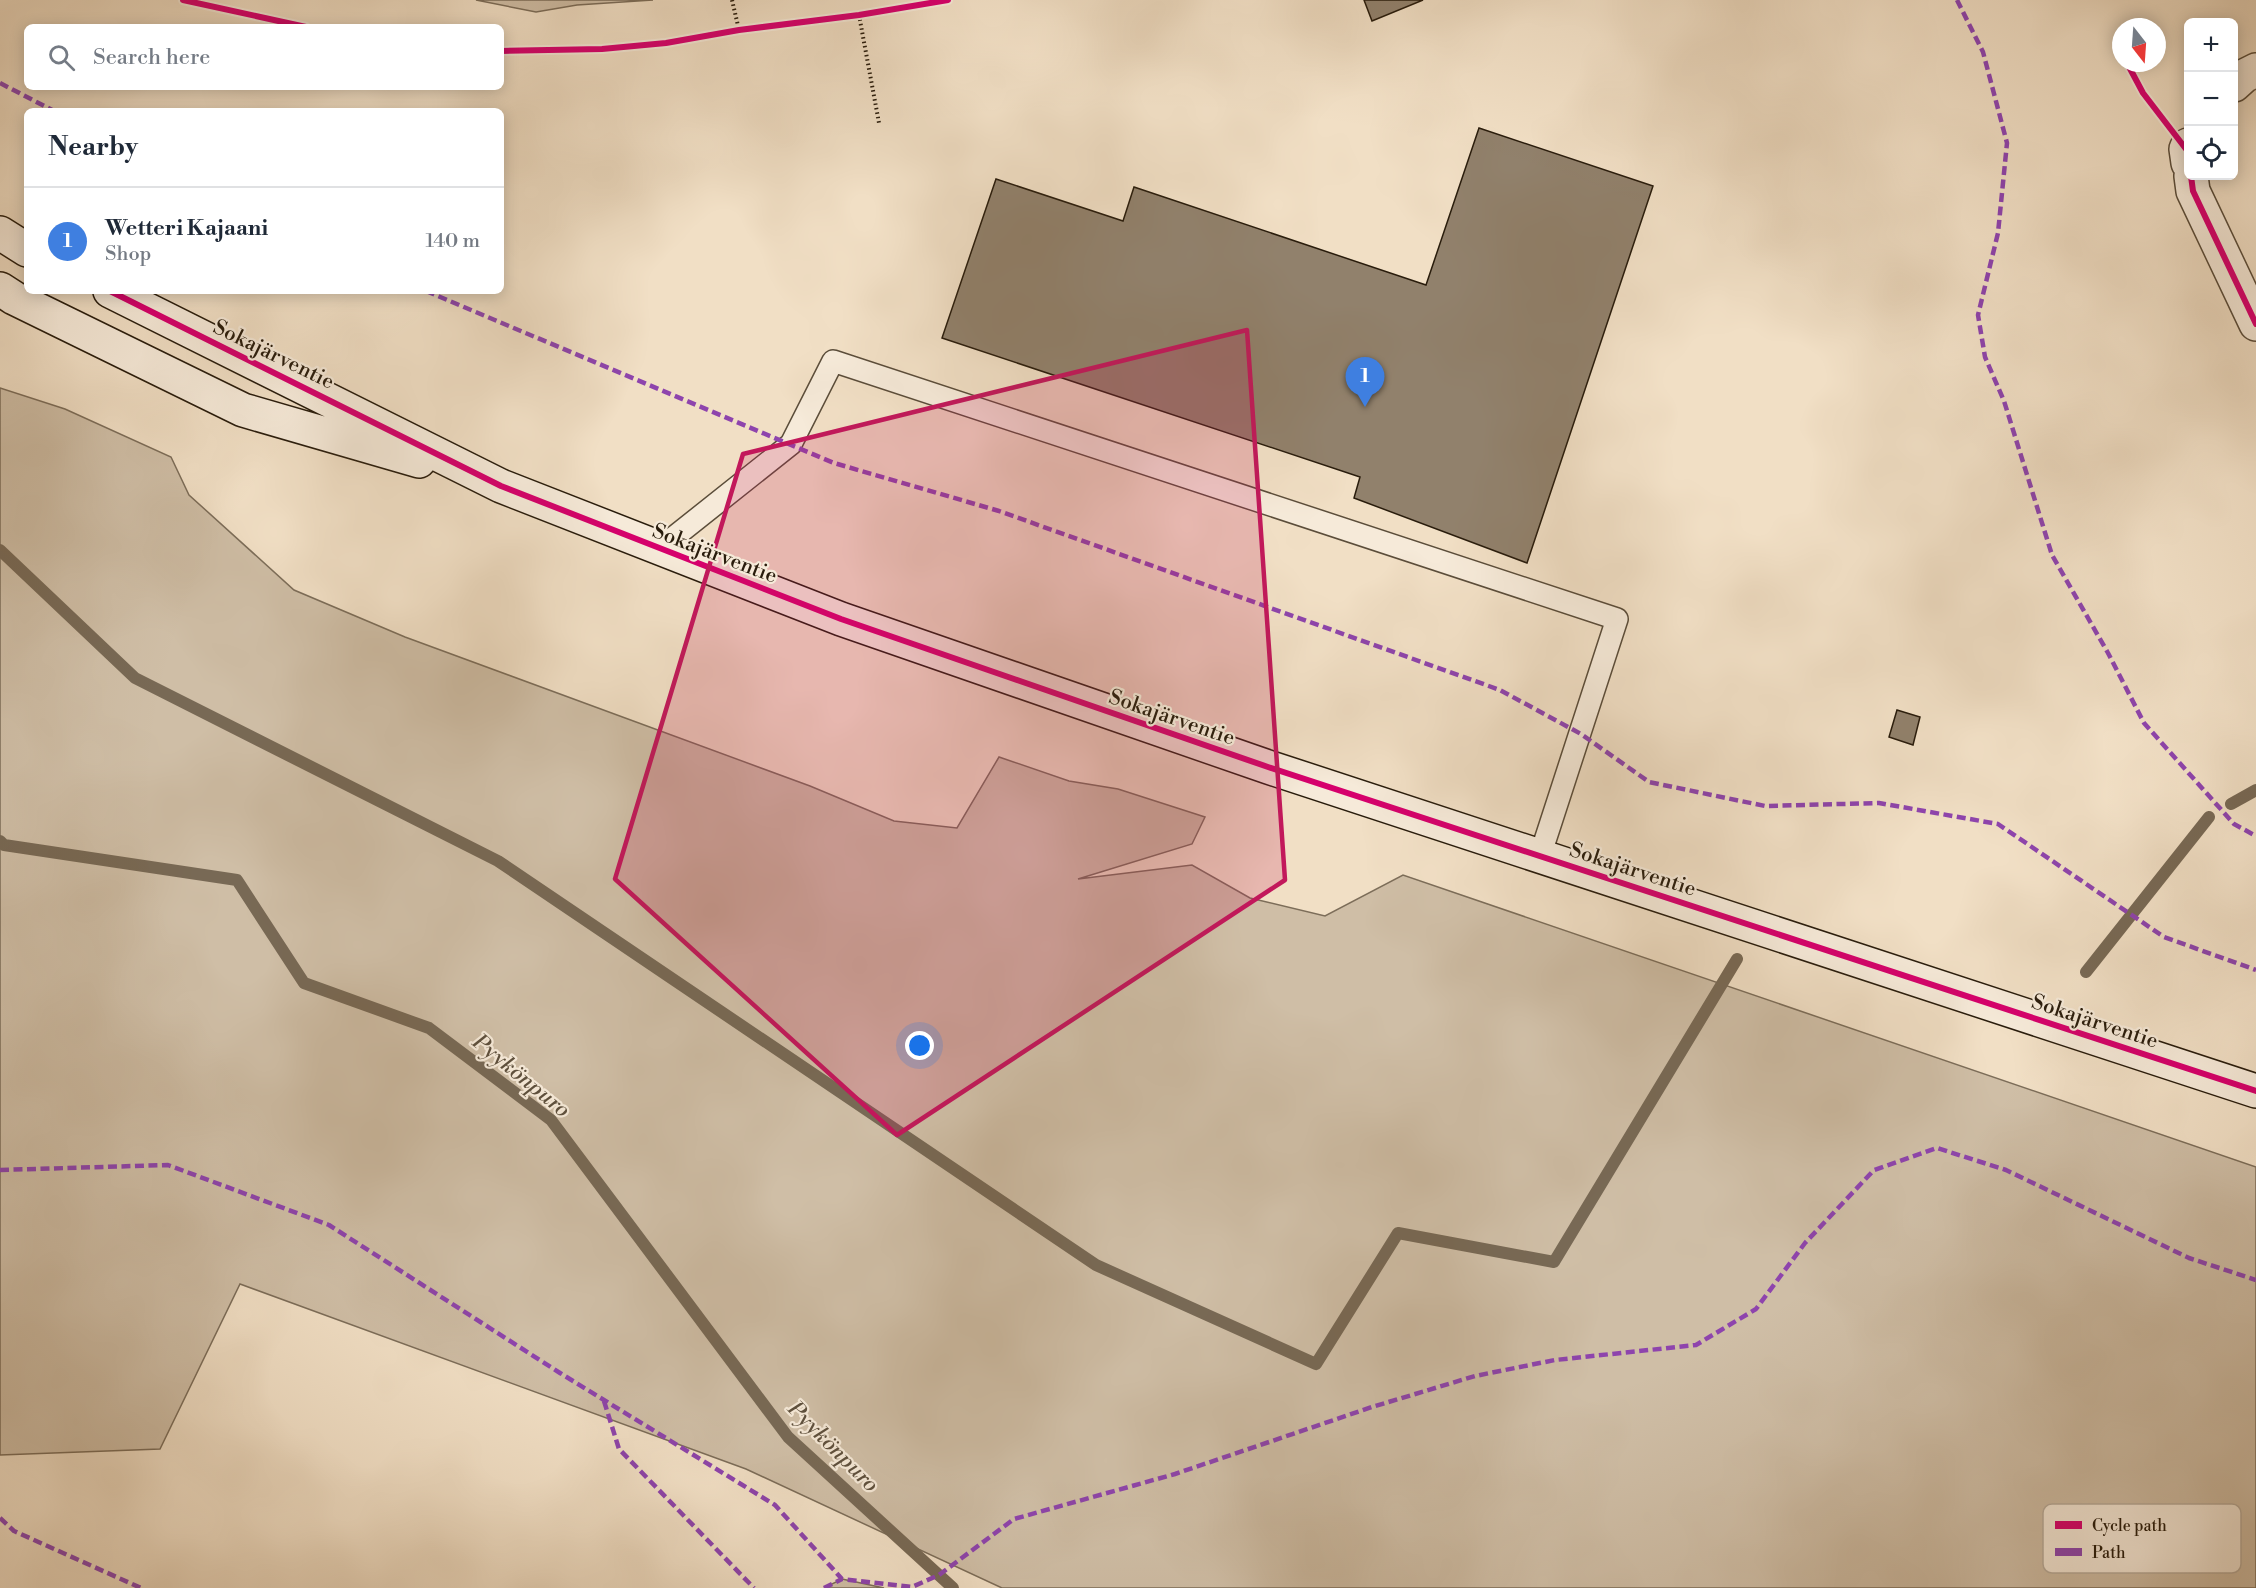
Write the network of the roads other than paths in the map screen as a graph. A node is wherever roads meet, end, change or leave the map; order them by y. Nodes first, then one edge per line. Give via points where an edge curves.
1 (2256, 70) edge
2 (2238, 81) edge
3 (2192, 180) edge
4 (0, 233) edge
5 (24, 248) edge
6 (0, 290) edge
7 (116, 294) edge
8 (2256, 324) edge
9 (501, 486) junction
10 (659, 549) junction
11 (1540, 856) junction
12 (2256, 1091) edge

1 - 2 street
3 - 8 street via 2193,191
4 - 5 street
6 - 9 street, Sokajärventie via 243,410
7 - 9 street, Sokajärventie
9 - 10 street, Sokajärventie
10 - 11 street, Sokajärventie via 841,620
10 - 11 lane via 791,444 833,361 1617,619
11 - 12 street, Sokajärventie

